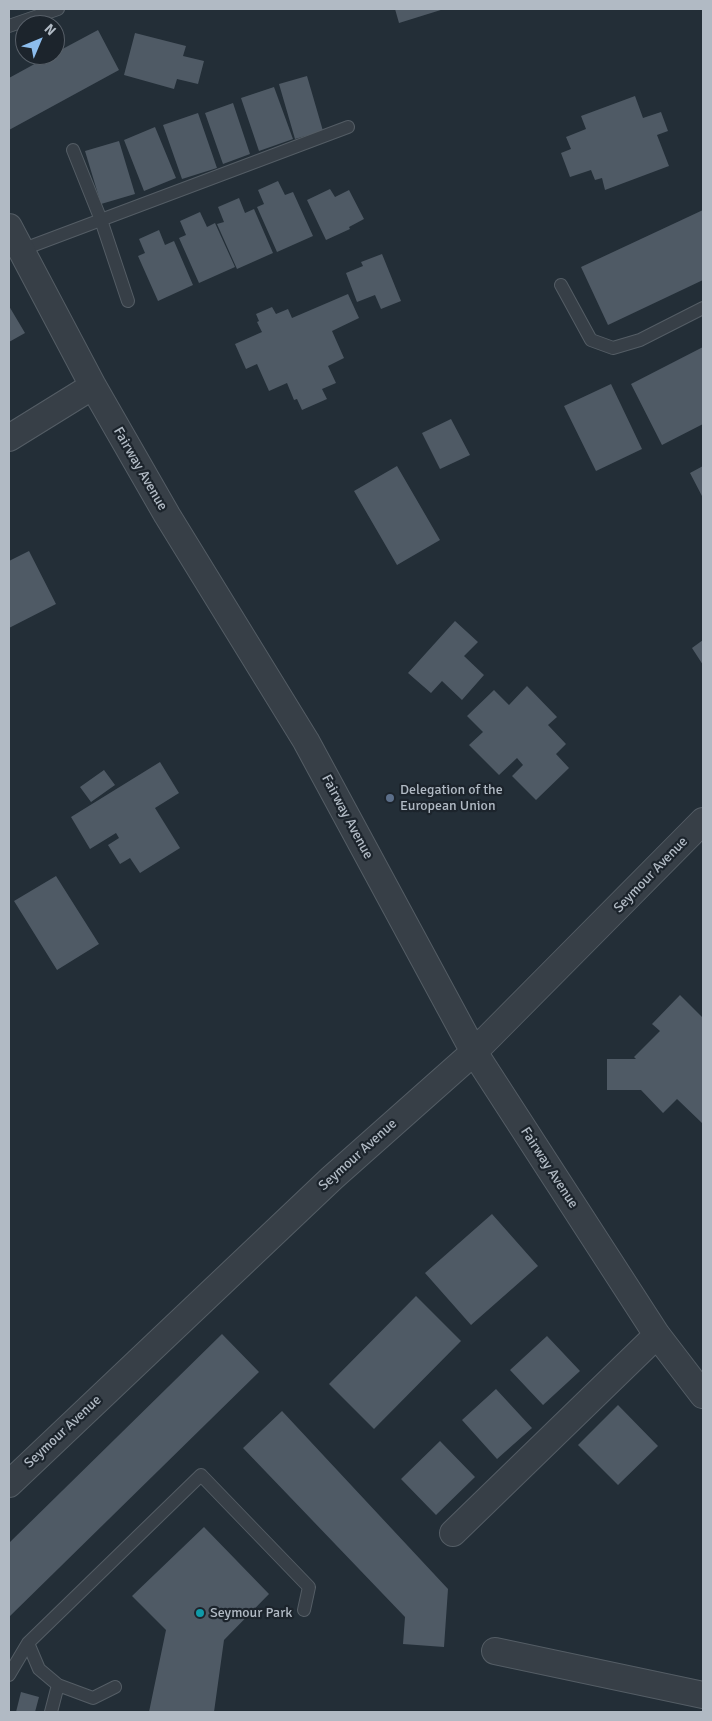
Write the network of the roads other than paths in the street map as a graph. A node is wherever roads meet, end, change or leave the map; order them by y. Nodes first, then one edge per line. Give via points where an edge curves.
1 (58, 9) edge
2 (9, 26) edge
3 (348, 127) dead end
4 (73, 150) dead end
5 (101, 220) junction
6 (9, 227) edge
7 (21, 250) junction
8 (561, 286) dead end
9 (128, 301) dead end
10 (703, 308) edge
11 (93, 386) junction
12 (9, 438) edge
13 (703, 821) edge
14 (474, 1052) junction
15 (657, 1335) junction
16 (703, 1395) edge
17 (9, 1484) edge
18 (453, 1533) dead end
19 (304, 1610) dead end
20 (28, 1642) junction
21 (495, 1651) dead end
22 (9, 1675) edge
23 (58, 1685) junction
24 (115, 1687) dead end
25 (703, 1695) edge
26 (703, 1704) edge
27 (51, 1712) edge
28 (701, 1712) edge

1 - 2 lane
3 - 5 lane
4 - 5 lane
5 - 7 lane
5 - 9 lane
6 - 7 street, Fairway Avenue
7 - 11 street, Fairway Avenue
8 - 10 lane via 591,340 613,348 640,340
11 - 12 street
11 - 14 street, Fairway Avenue via 167,515 306,741
13 - 14 street, Seymour Avenue
14 - 15 street, Fairway Avenue
14 - 17 street, Seymour Avenue via 332,1178
15 - 16 street, Fairway Avenue
15 - 18 street
19 - 20 lane via 308,1587 201,1475
20 - 22 lane
20 - 23 lane via 39,1669
21 - 25 street
23 - 24 lane via 93,1698
23 - 27 lane
26 - 28 street

